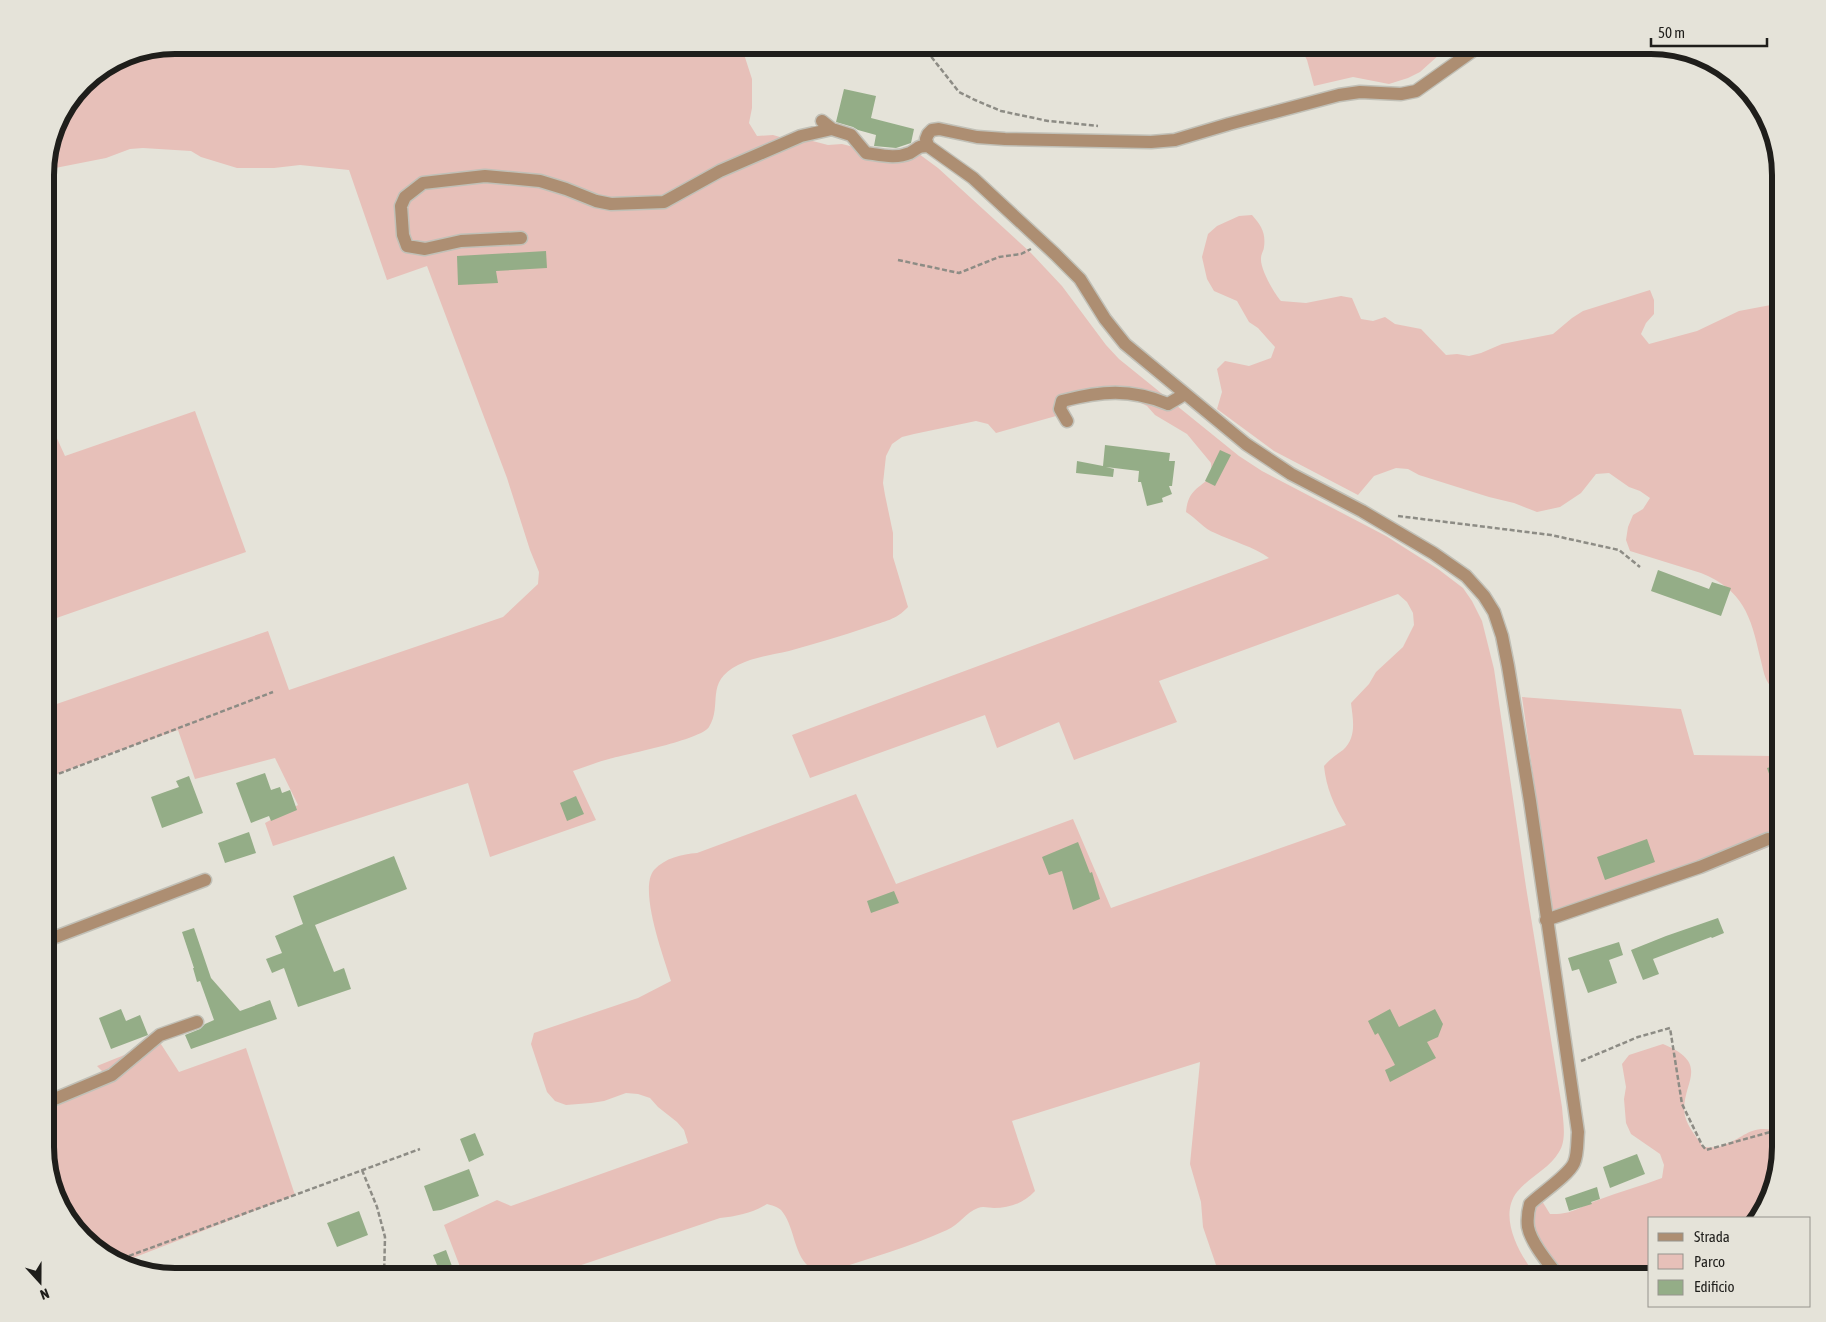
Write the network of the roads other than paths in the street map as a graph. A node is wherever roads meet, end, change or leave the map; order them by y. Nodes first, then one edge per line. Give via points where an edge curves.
1 (1468, 54) edge
2 (822, 121) dead end
3 (832, 129) junction
4 (928, 146) junction
5 (521, 238) dead end
6 (1185, 394) junction
7 (1067, 421) dead end
8 (1768, 839) dead end
9 (205, 880) dead end
10 (1546, 920) junction
11 (54, 938) edge
12 (197, 1022) dead end
13 (54, 1098) edge
14 (1553, 1268) edge

1 - 4 street via 1416,91 1339,95 1175,140 977,137 940,129 928,134
2 - 3 street
3 - 4 street via 851,135 866,153 896,157 919,146
3 - 5 street via 801,136 720,171 664,202 611,204 540,181 485,176 423,183 405,197 401,206 407,246 425,249 461,241
4 - 6 street via 973,178 1044,244 1080,280 1125,344
6 - 7 street via 1168,404 1152,397 1118,392 1083,396 1062,401 1060,409
6 - 10 street via 1266,459 1433,552 1466,576 1484,596 1494,612 1508,666
8 - 10 street via 1700,867
9 - 11 street
10 - 14 street via 1578,1132 1574,1163 1530,1204 1528,1228
12 - 13 street via 160,1035 112,1075

